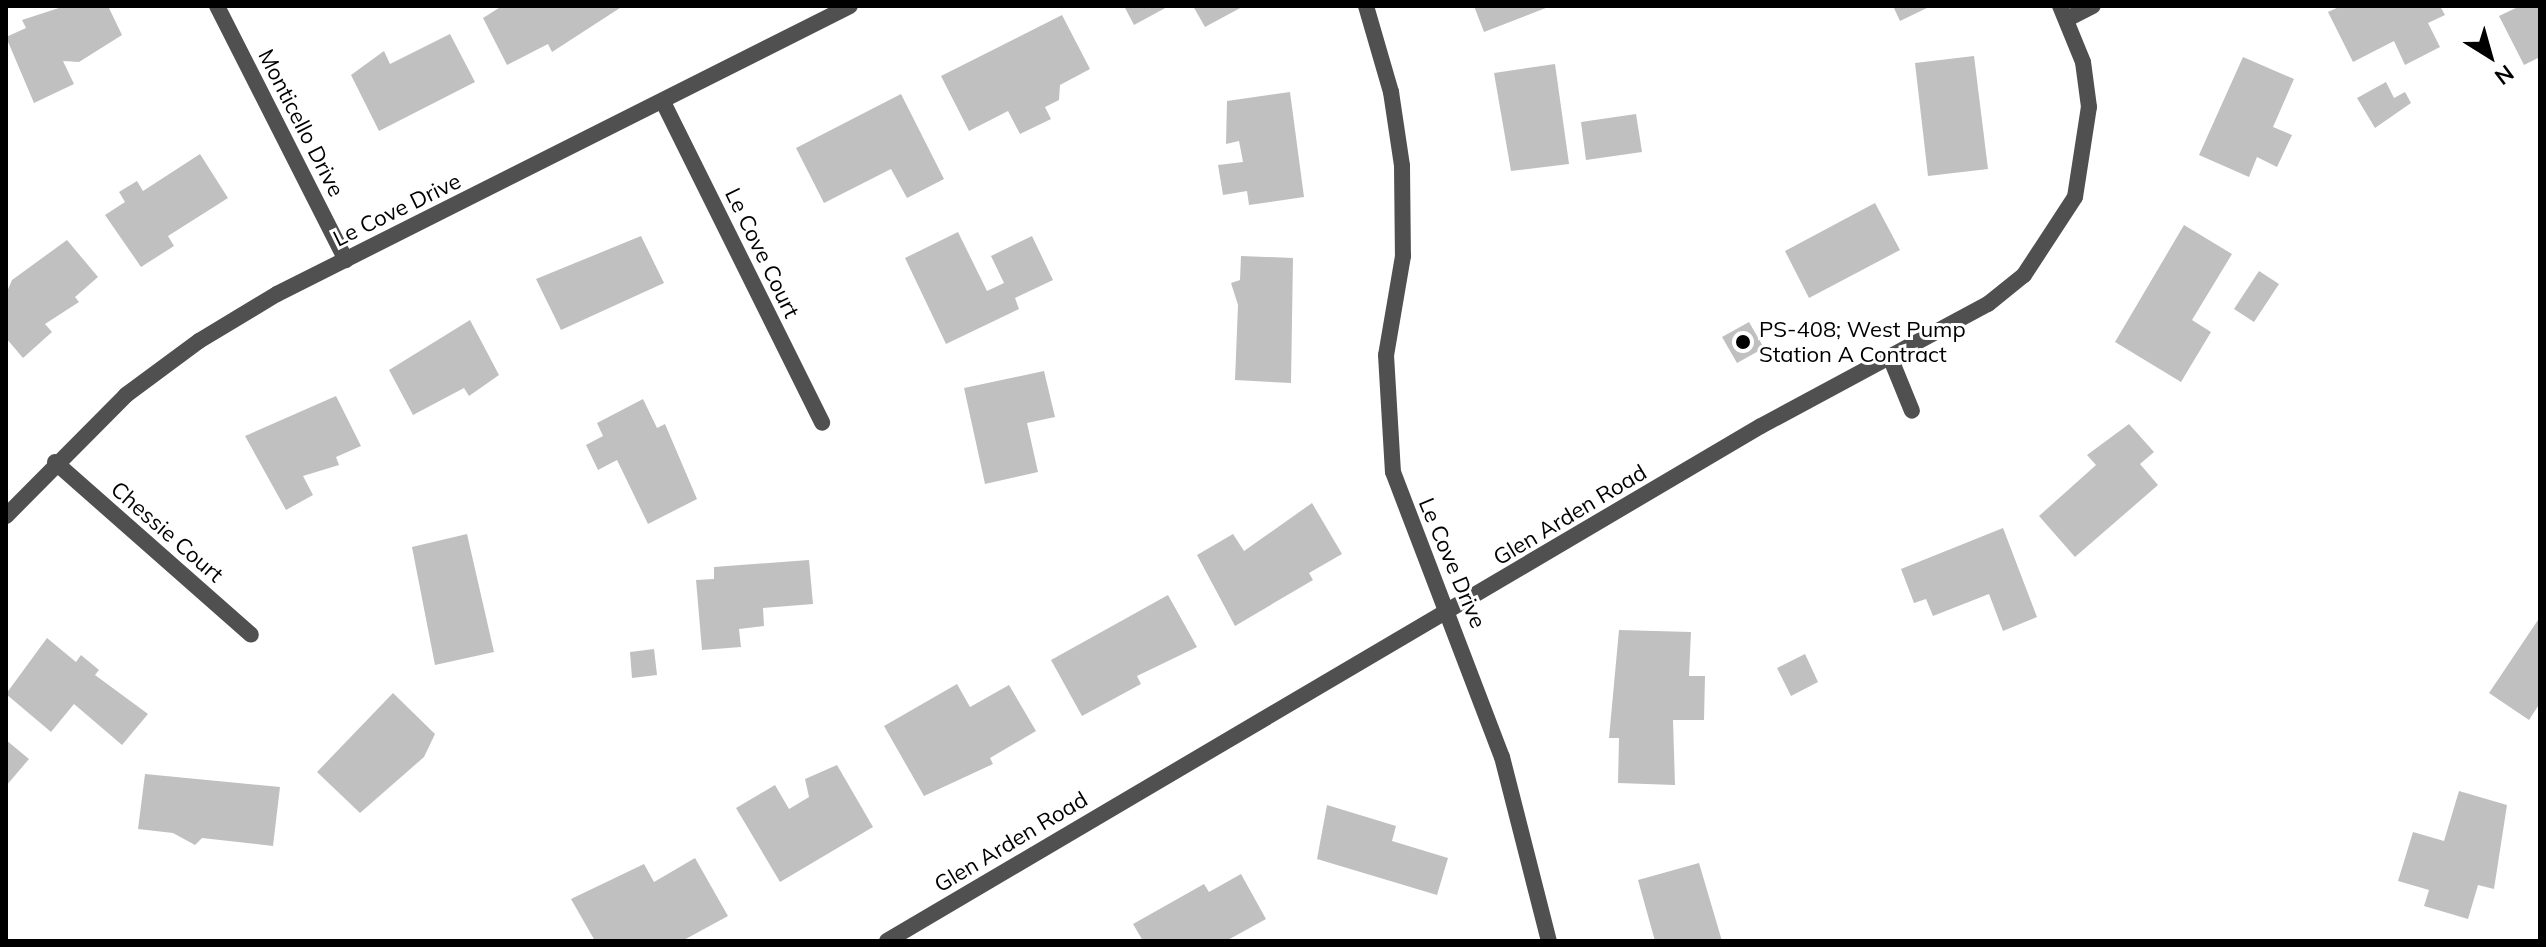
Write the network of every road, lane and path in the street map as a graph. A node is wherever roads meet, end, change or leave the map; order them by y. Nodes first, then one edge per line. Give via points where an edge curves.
1 (217, 6) edge
2 (850, 6) edge
3 (1366, 6) edge
4 (2093, 6) edge
5 (2064, 12) edge
6 (663, 102) junction
7 (346, 260) junction
8 (1890, 357) junction
9 (1912, 411) dead end
10 (822, 423) dead end
11 (55, 462) junction
12 (6, 516) edge
13 (1452, 613) junction
14 (251, 635) dead end
15 (887, 941) edge
16 (1549, 941) edge

1 - 7 street, Monticello Drive
2 - 6 street, Le Cove Drive
3 - 13 street, Le Cove Drive via 1391,92 1402,166 1403,256 1384,414 1410,528
4 - 5 street
5 - 8 street, Glen Arden Road via 2083,62 2088,144 2075,197 2054,239 1988,304
6 - 7 street, Le Cove Drive
6 - 10 street, Le Cove Court
7 - 11 street, Le Cove Drive via 199,341
8 - 9 street
8 - 13 street, Glen Arden Road
11 - 12 street, Le Cove Drive
11 - 14 street, Chessie Court
13 - 15 street, Glen Arden Road
13 - 16 street, Le Cove Drive via 1502,757

